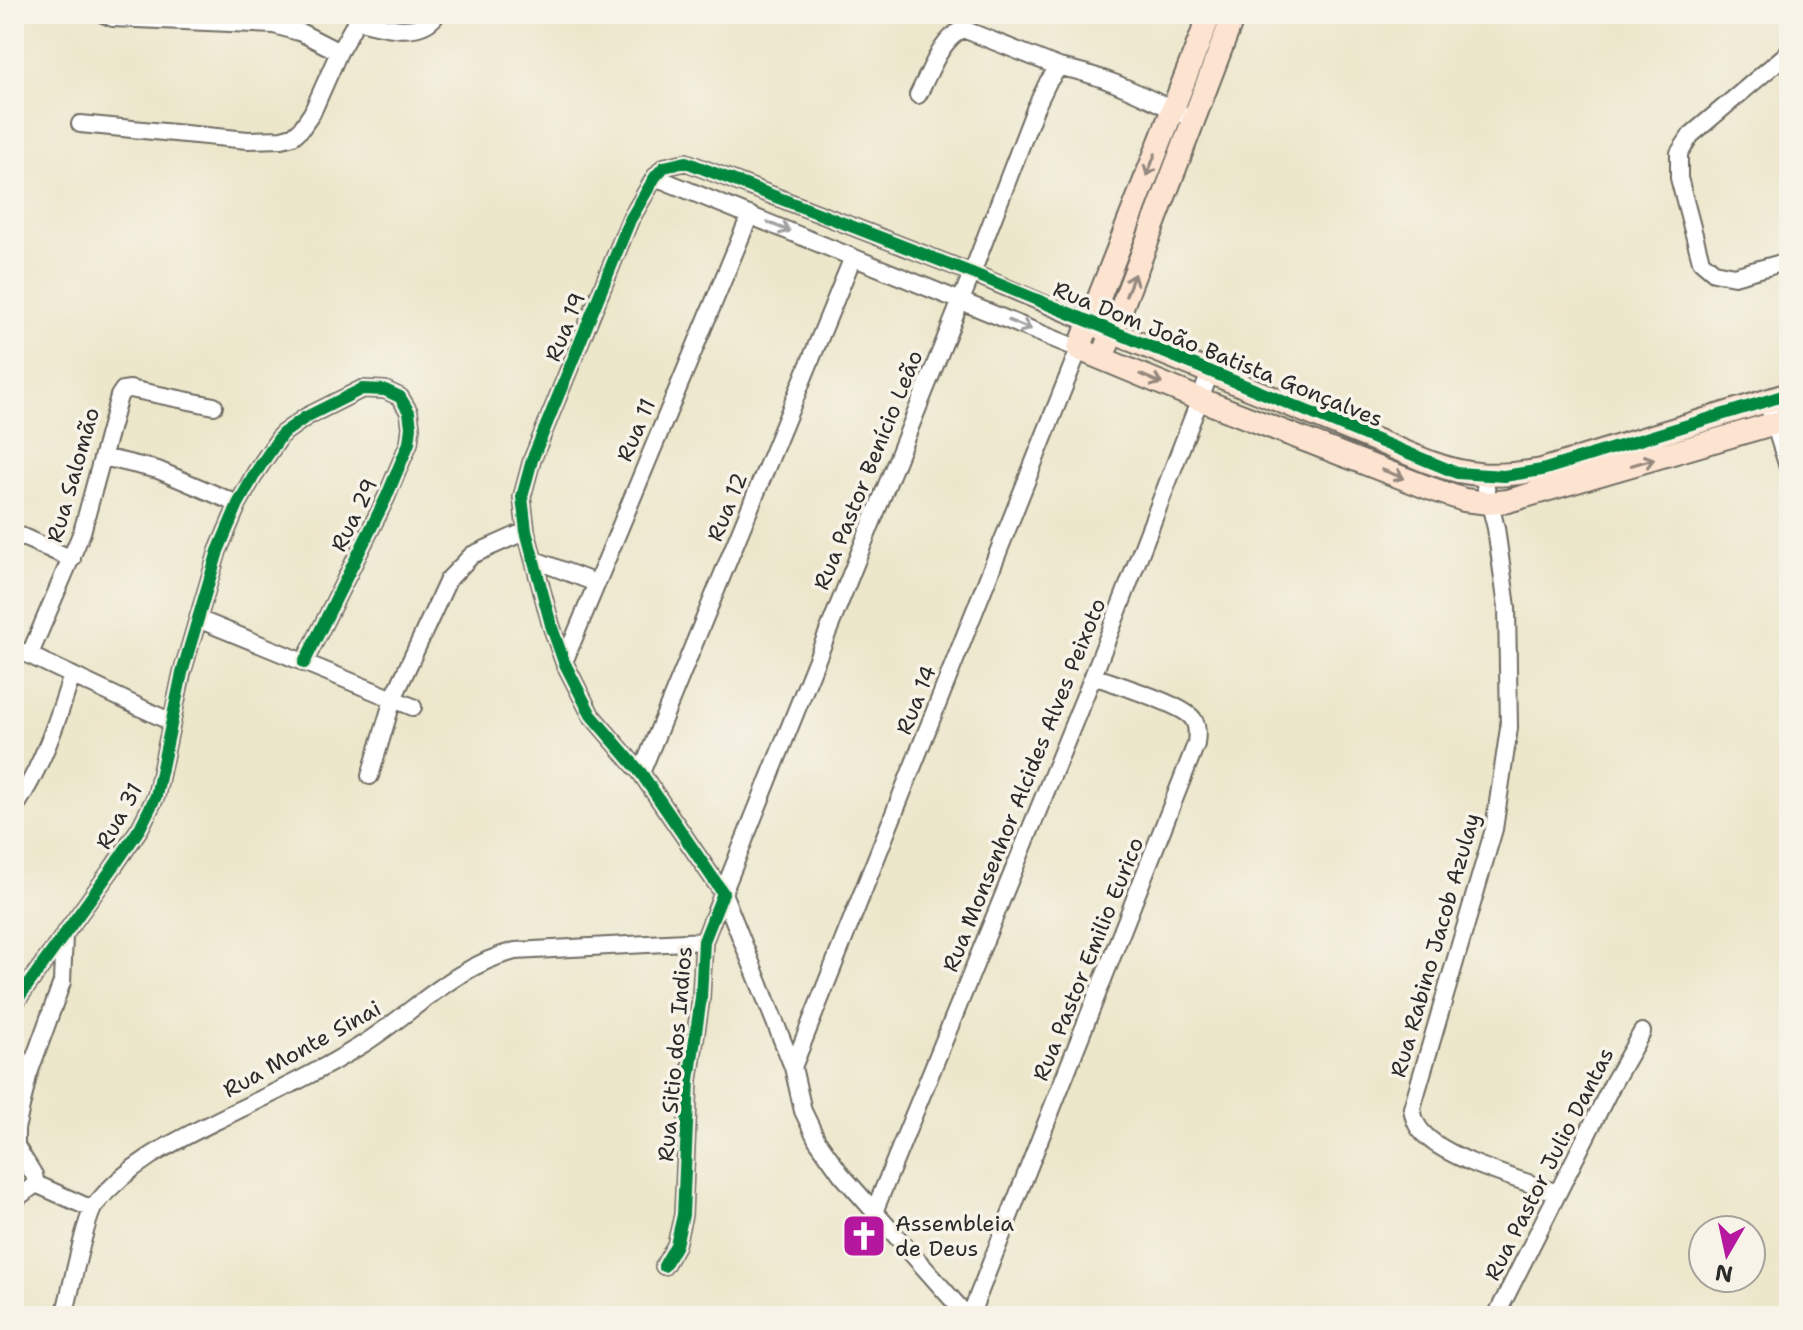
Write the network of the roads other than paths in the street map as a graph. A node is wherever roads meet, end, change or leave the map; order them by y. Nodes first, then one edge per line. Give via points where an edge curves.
1 (103, 14) edge
2 (296, 14) edge
3 (437, 14) edge
4 (1210, 14) edge
5 (1234, 14) edge
6 (191, 17) edge
7 (354, 17) edge
8 (302, 33) junction
9 (339, 52) junction
10 (1789, 52) edge
11 (1059, 67) junction
12 (918, 95) dead end
13 (1173, 110) junction
14 (1194, 120) junction
15 (80, 124) dead end
16 (659, 172) junction
17 (750, 215) junction
18 (853, 257) junction
19 (1789, 261) edge
20 (972, 273) junction
21 (959, 301) junction
22 (1090, 323) junction
23 (1112, 332) junction
24 (1079, 349) junction
25 (1102, 358) junction
26 (1210, 373) junction
27 (385, 390) joint
28 (1778, 398) edge
29 (1199, 399) junction
30 (214, 406) dead end
31 (1782, 422) edge
32 (103, 457) junction
33 (1789, 470) edge
34 (1483, 476) junction
35 (1489, 503) junction
36 (238, 504) junction
37 (526, 531) junction
38 (14, 533) edge
39 (72, 559) junction
40 (535, 560) junction
41 (596, 583) junction
42 (198, 619) junction
43 (22, 651) edge
44 (564, 662) junction
45 (304, 663) junction
46 (72, 675) junction
47 (1093, 676) junction
48 (393, 699) junction
49 (413, 707) dead end
50 (171, 722) junction
51 (641, 773) junction
52 (370, 776) dead end
53 (14, 809) edge
54 (723, 893) junction
55 (64, 936) junction
56 (704, 941) junction
57 (14, 1004) edge
58 (1642, 1032) dead end
59 (793, 1067) junction
60 (36, 1184) junction
61 (1557, 1193) junction
62 (14, 1200) edge
63 (92, 1209) junction
64 (874, 1212) junction
65 (664, 1266) dead end
66 (64, 1316) edge
67 (968, 1316) edge
68 (1496, 1316) edge

1 - 6 street
2 - 8 street
3 - 7 street via 418,27 384,27
4 - 13 street
5 - 14 street
6 - 8 street
7 - 9 street
8 - 9 street
9 - 15 street via 306,122 293,136 248,140
10 - 19 street via 1691,135 1679,153 1679,178 1701,261 1714,272 1734,276
11 - 12 street via 963,29 942,49
11 - 13 street via 1102,76
11 - 20 street, Rua Pastor Benício Leão via 1035,109
13 - 14 street
13 -> 22 street
23 -> 14 street
16 - 17 street, Rua Dom João Batista Gonçalves
16 - 20 street, Rua Dom João Batista Gonçalves via 686,162
16 - 37 street, Rua 19 via 630,220 532,460 524,483
17 -> 18 street, Rua Dom João Batista Gonçalves
17 - 41 street, Rua 11
18 - 21 street, Rua Dom João Batista Gonçalves
18 - 51 street, Rua 12
20 - 21 street, Rua Pastor Benício Leão
20 - 22 street, Rua Dom João Batista Gonçalves
21 -> 24 street, Rua Dom João Batista Gonçalves
21 - 54 street, Rua Pastor Benício Leão
22 - 23 street, Rua Dom João Batista Gonçalves
22 - 24 street
23 - 25 street
23 - 26 street, Rua Dom João Batista Gonçalves
24 - 25 street, Rua Dom João Batista Gonçalves
24 - 59 street, Rua 14
25 -> 29 street, Rua Dom João Batista Gonçalves
26 - 29 street, Rua Monsenhor Alcides Alves Peixoto
26 - 34 street, Rua Dom João Batista Gonçalves via 1443,468
27 - 36 street, Rua 31 via 362,389 343,396 282,434
27 - 45 street, Rua 29 via 400,397 409,412 409,443
28 - 31 street
28 - 34 street, Rua Dom João Batista Gonçalves via 1542,470
29 -> 35 street, Rua Dom João Batista Gonçalves via 1426,487
29 - 47 street, Rua Monsenhor Alcides Alves Peixoto
30 - 32 street, Rua Salomão via 123,390
31 - 33 street
35 -> 31 street, Rua Dom João Batista Gonçalves
32 - 36 street via 158,470
32 - 39 street, Rua Salomão
34 - 35 street, Rua Rabino Jacob Azulay
35 - 61 street, Rua Rabino Jacob Azulay via 1507,607 1509,728 1494,829 1412,1108 1426,1137 1447,1150
36 - 42 street, Rua 31
37 - 40 street
37 - 48 street via 472,555 448,580
38 - 39 street
39 - 43 street, Rua Salomão
40 - 41 street
40 - 44 street
41 - 44 street, Rua 11
42 - 45 street
42 - 50 street, Rua 31
43 - 46 street
44 - 51 street via 591,715
45 - 48 street
46 - 50 street
46 - 53 street via 51,740
47 - 64 street, Rua Monsenhor Alcides Alves Peixoto
47 - 67 street, Rua Pastor Emilio Eurico via 1186,712 1197,729 1196,744
48 - 49 street
48 - 52 street
50 - 55 street, Rua 31 via 156,796 140,828
51 - 54 street
54 - 56 street, Rua Sitio dos Indios
54 - 59 street
55 - 57 street, Rua 31
55 - 60 street via 62,982 28,1076 16,1129 16,1146
56 - 63 street, Rua Monte Sinai via 570,946 495,956 459,974 341,1057 136,1164
56 - 65 street, Rua Sitio dos Indios via 689,1080 683,1215
58 - 61 street, Rua Pastor Julio Dantas
59 - 64 street via 803,1111 817,1140
60 - 62 street
60 - 63 street
61 - 68 street, Rua Pastor Julio Dantas
63 - 66 street, Rua Monte Sinai
64 - 67 street

